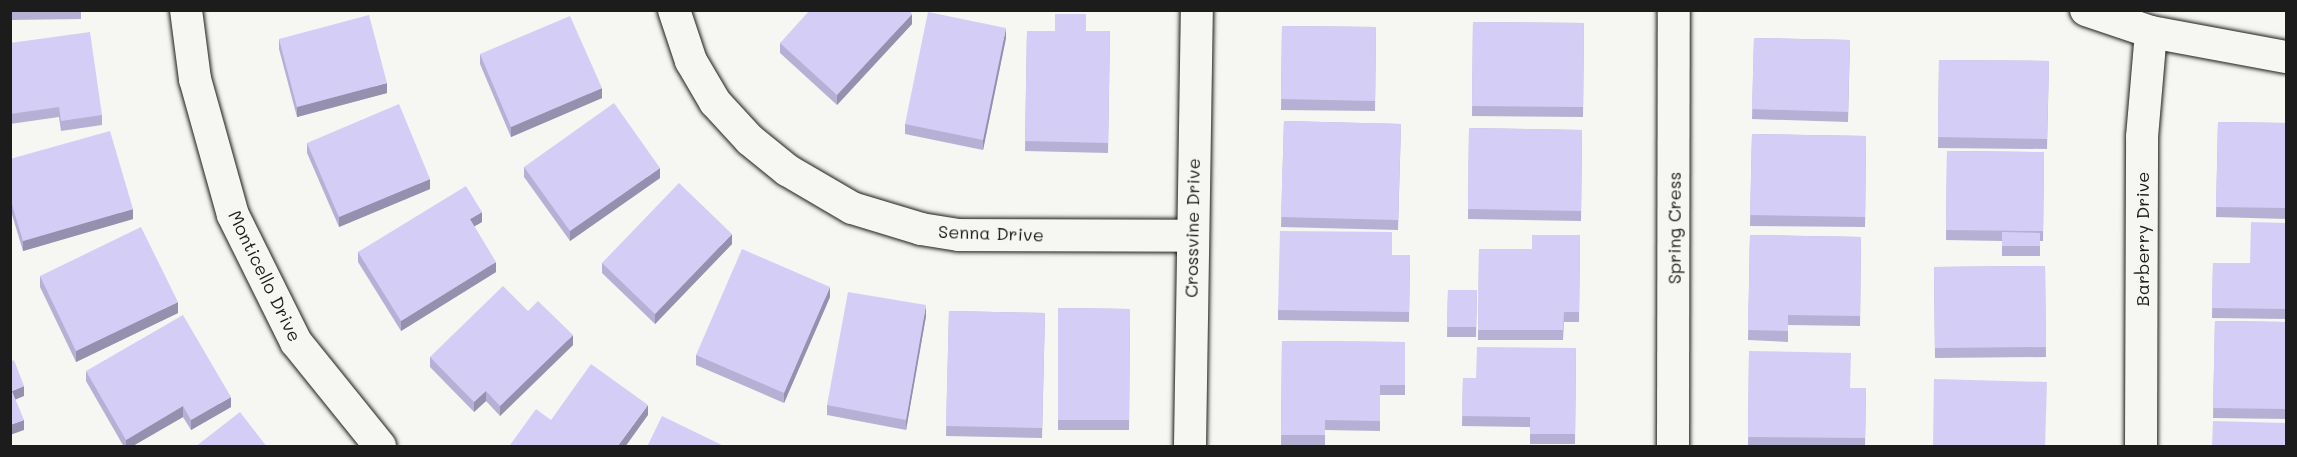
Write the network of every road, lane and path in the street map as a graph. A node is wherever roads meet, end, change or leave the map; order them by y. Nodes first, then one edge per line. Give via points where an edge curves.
1 (186, 10) edge
2 (674, 10) edge
3 (1197, 10) edge
4 (1674, 10) edge
5 (2086, 10) edge
6 (2151, 32) junction
7 (2286, 57) edge
8 (1192, 236) junction
9 (380, 447) edge
10 (1190, 447) edge
11 (1673, 447) edge
12 (2141, 447) edge

1 - 9 street, Monticello Drive via 195,79 233,215 296,342
2 - 8 street, Senna Drive via 691,61 715,102 750,140 786,170 852,208 921,229 958,235
3 - 8 street, Crossvine Drive
4 - 11 street, Spring Cress
5 - 6 street
6 - 7 street
6 - 12 street, Barberry Drive via 2143,115
8 - 10 street, Crossvine Drive

